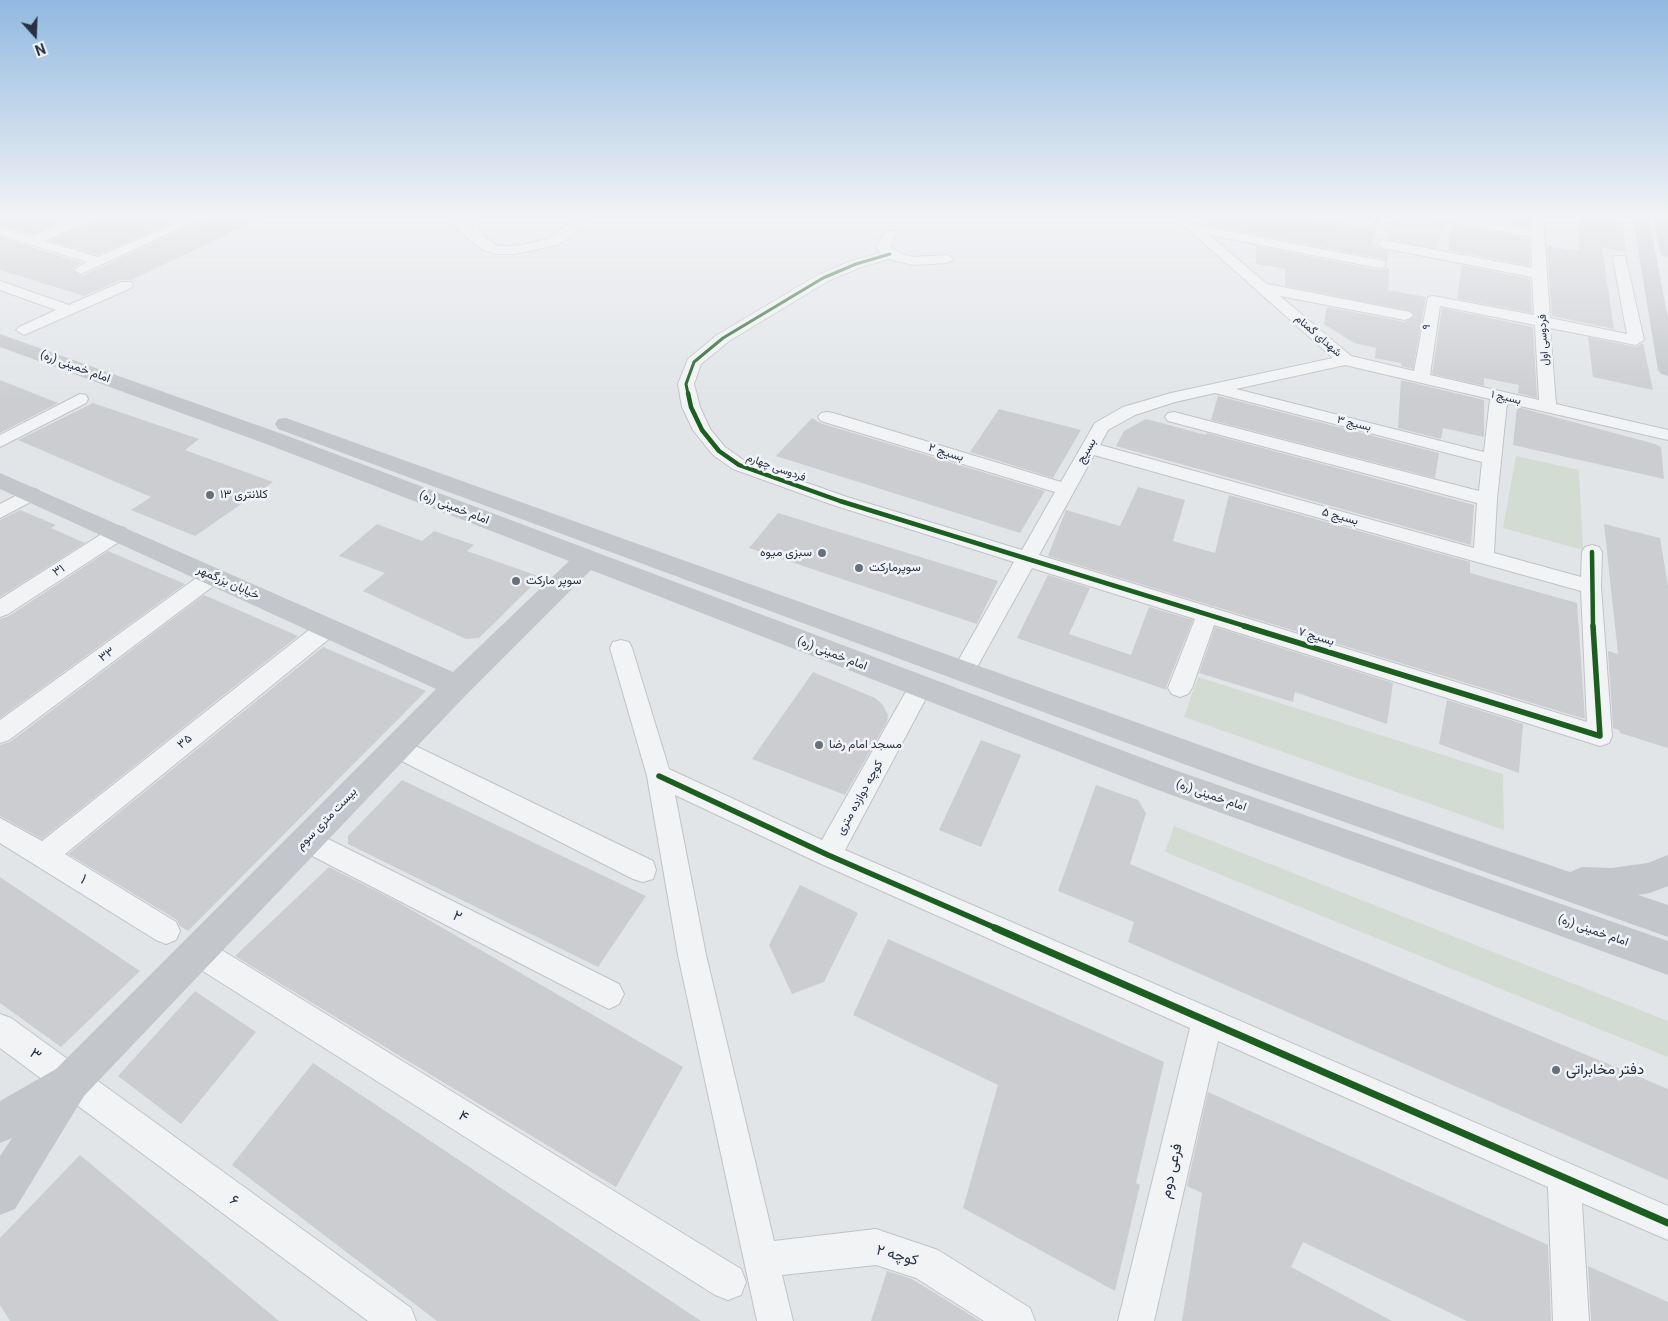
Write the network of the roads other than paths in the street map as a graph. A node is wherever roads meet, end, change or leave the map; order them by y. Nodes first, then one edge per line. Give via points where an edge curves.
1 (109, 276) edge
2 (829, 276) edge
3 (1248, 276) edge
4 (1539, 276) edge
5 (1623, 276) edge
6 (1651, 276) edge
7 (0, 285) edge
8 (1262, 288) junction
9 (70, 310) junction
10 (1405, 315) dead end
11 (1544, 322) junction
12 (8, 331) edge
13 (1345, 360) junction
14 (1668, 370) edge
15 (1422, 378) junction
16 (1216, 389) junction
17 (1499, 396) junction
18 (80, 400) dead end
19 (1548, 407) junction
20 (827, 417) dead end
21 (1174, 417) dead end
22 (1668, 434) edge
23 (0, 442) edge
24 (1089, 448) junction
25 (1491, 459) junction
26 (0, 480) edge
27 (1064, 489) junction
28 (31, 494) junction
29 (1486, 499) junction
30 (0, 512) edge
31 (118, 533) junction
32 (1592, 552) dead end
33 (1484, 557) junction
34 (587, 559) junction
35 (1026, 559) junction
36 (213, 576) junction
37 (1591, 587) junction
38 (0, 609) edge
39 (1207, 614) junction
40 (327, 628) junction
41 (621, 648) dead end
42 (964, 670) junction
43 (457, 686) junction
44 (920, 687) junction
45 (1180, 688) dead end
46 (0, 733) edge
47 (397, 747) junction
48 (659, 776) junction
49 (0, 829) edge
50 (306, 840) junction
51 (828, 855) junction
52 (44, 856) junction
53 (643, 870) dead end
54 (1668, 870) edge
55 (1558, 881) junction
56 (1668, 921) edge
57 (166, 931) dead end
58 (197, 952) junction
59 (1668, 958) edge
60 (608, 994) dead end
61 (1207, 1021) junction
62 (0, 1029) edge
63 (70, 1082) junction
64 (0, 1123) edge
65 (1564, 1178) junction
66 (0, 1194) edge
67 (1668, 1223) edge
68 (762, 1260) junction
69 (728, 1282) dead end
70 (398, 1321) edge
71 (775, 1321) edge
72 (1017, 1321) edge
73 (1136, 1321) edge
74 (1571, 1321) edge

1 - 9 street via 126,285
2 - 35 street, فردوسی چهارم via 724,338 694,362 686,384 691,407 702,430 719,451 739,465 840,501
3 - 8 street, شهدای گمنام
4 - 11 street, فردوسی اول
5 - 11 street via 1636,340
6 - 14 main road
7 - 9 street
8 - 10 street
8 - 13 street, شهدای گمنام
9 - 12 street
11 - 15 street, ۹ via 1433,300
11 - 19 street, فردوسی اول
12 - 34 main road, امام خمینی (ره) via 277,440
12 - 42 main road, امام خمینی (ره) via 336,441 592,538
13 - 15 street, بسیج ۱
13 - 16 street, بسیج
15 - 17 street, بسیج ۱
16 - 24 street, بسیج via 1130,411 1101,427
16 - 25 street, بسیج ۳
17 - 19 street, بسیج ۱
17 - 25 street
18 - 23 street
19 - 22 street, بسیج ۱
20 - 27 street, بسیج ۲
21 - 29 street
24 - 27 street, بسیج
24 - 33 street, بسیج ۵
25 - 29 street
26 - 28 main road, خیابان بزرگمهر
27 - 35 street, بسیج
28 - 30 street
28 - 31 main road, خیابان بزرگمهر
29 - 33 street
31 - 36 main road, خیابان بزرگمهر
31 - 38 street, ۳۱
32 - 37 street
33 - 37 street, بسیج ۵
34 - 43 main road, بیست متری سوم
34 - 44 main road, امام خمینی (ره)
35 - 39 street, بسیج ۷
35 - 42 street, بسیج
36 - 40 main road, خیابان بزرگمهر
36 - 46 street, ۳۳
37 - 39 street, بسیج ۷ via 1600,736
39 - 45 street
40 - 43 main road, خیابان بزرگمهر
40 - 52 street, ۳۵
41 - 48 street
42 - 55 main road, امام خمینی (ره) via 1257,778
43 - 47 main road, بیست متری سوم
44 - 51 street, کوچه دوازده متری
44 - 59 main road, امام خمینی (ره) via 1158,777
47 - 50 main road, بیست متری سوم
47 - 53 street
48 - 51 street
48 - 68 street via 692,954
49 - 52 street, ۱
50 - 58 main road, بیست متری سوم
50 - 60 street, ۲
51 - 61 street
52 - 57 street, ۱
54 - 55 main road via 1650,878 1611,883
55 - 56 main road, امام خمینی (ره)
58 - 63 main road, بیست متری سوم
58 - 69 street, ۴
61 - 65 street
61 - 73 street, فرعی دوم
62 - 63 street, ۳
63 - 64 main road, بیست متری سوم
63 - 66 main road, بیست متری سوم
63 - 70 street, ۶
65 - 67 street
65 - 74 street
68 - 71 street
68 - 72 street, کوچه ۲ via 876,1247 925,1263

